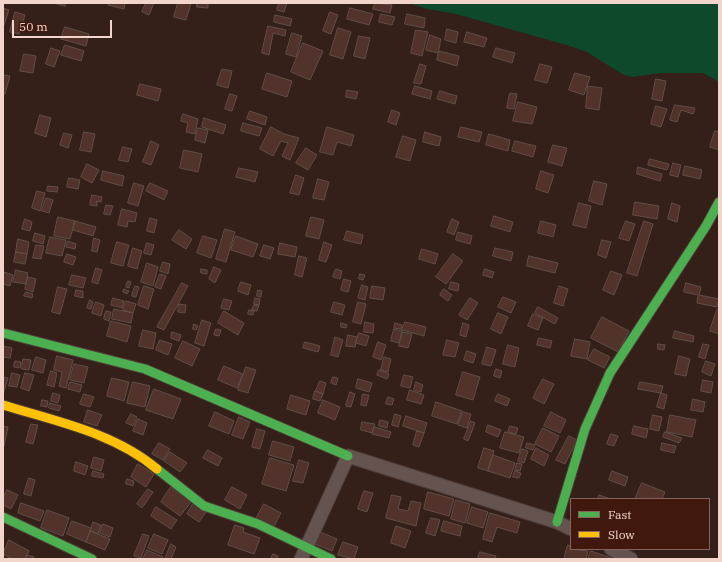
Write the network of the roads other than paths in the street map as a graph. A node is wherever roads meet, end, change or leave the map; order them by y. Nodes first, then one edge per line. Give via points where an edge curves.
1 (719, 202) edge
2 (3, 333) edge
3 (3, 405) edge
4 (348, 456) junction
5 (3, 517) edge
6 (556, 522) junction
7 (570, 529) edge
8 (613, 550) edge
9 (303, 554) edge
10 (92, 559) edge
11 (331, 559) edge
12 (631, 559) edge

1 - 6 street via 706,226 610,372 585,429
2 - 4 street via 140,367
3 - 9 street via 79,428 113,442 146,460 204,506 258,524
4 - 6 street
4 - 9 street
5 - 10 street
6 - 7 street
8 - 12 street
9 - 11 street

